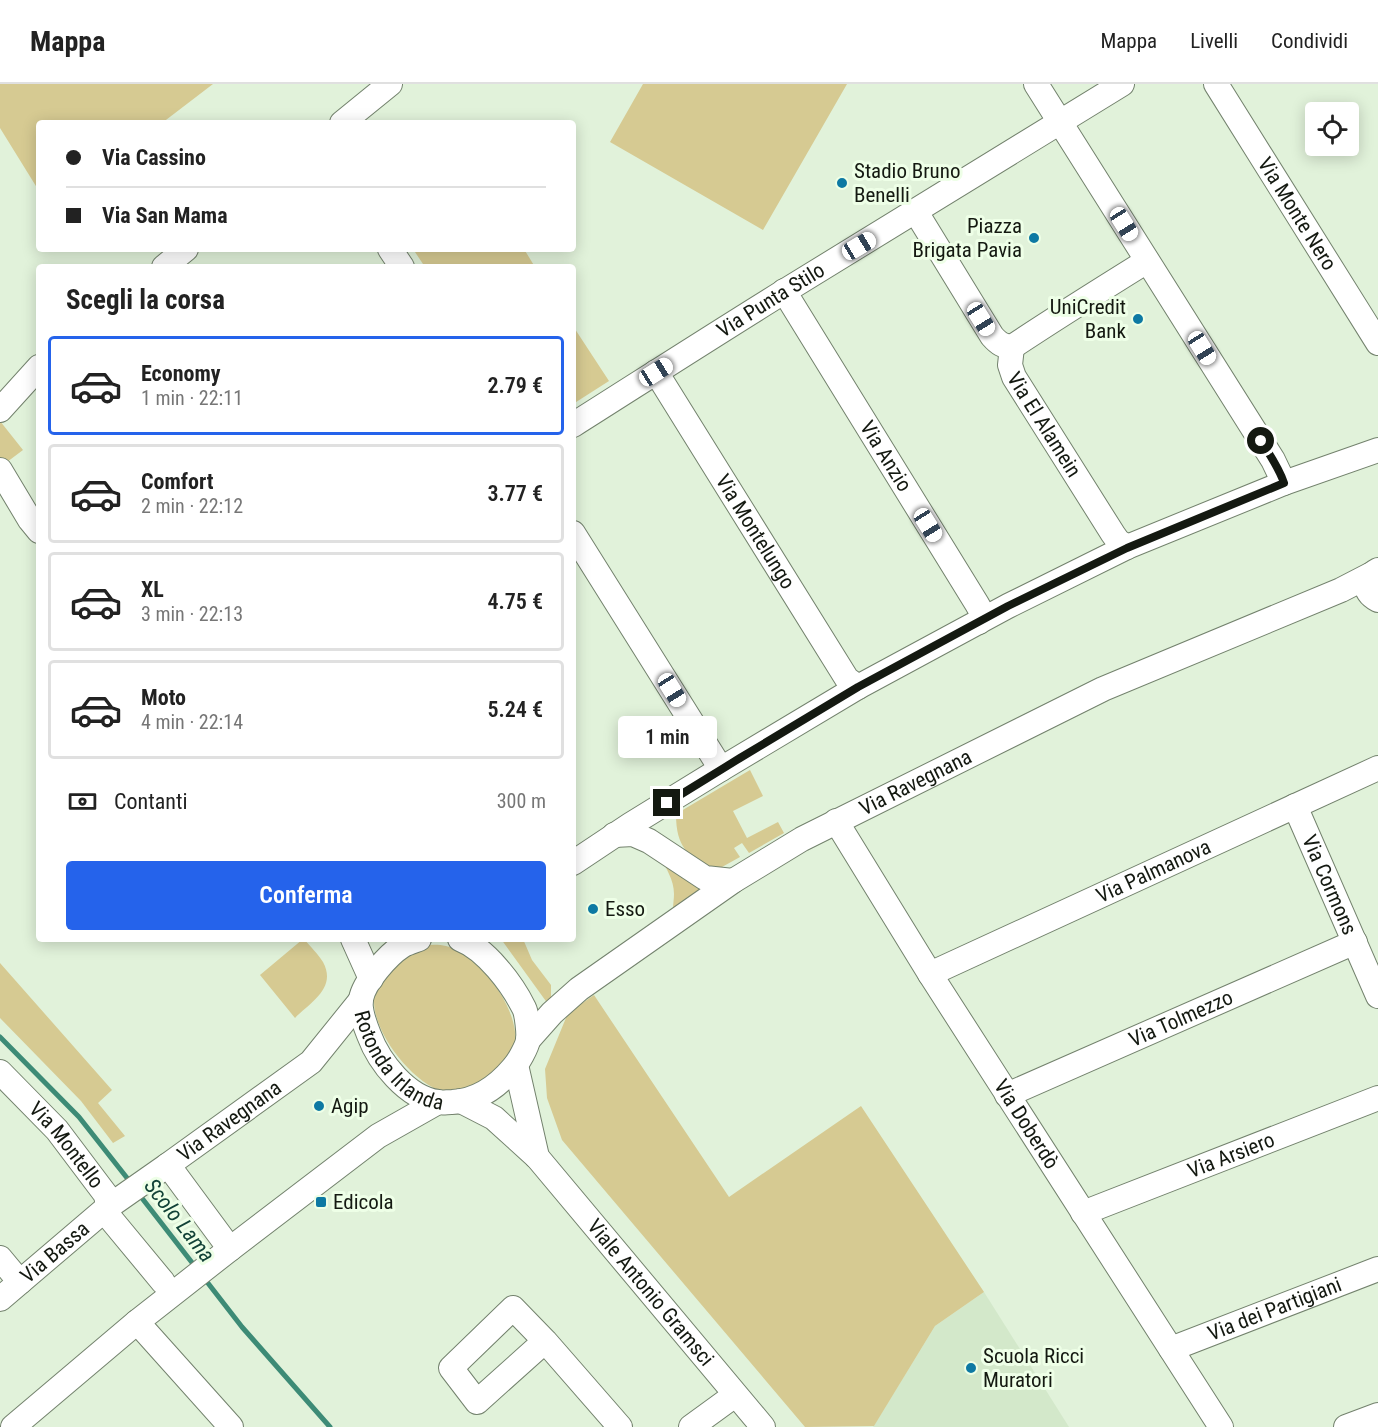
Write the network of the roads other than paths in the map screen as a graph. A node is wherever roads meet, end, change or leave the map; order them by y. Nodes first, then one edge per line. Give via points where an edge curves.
1 (390, 84) edge
2 (1036, 84) edge
3 (1122, 84) edge
4 (1216, 84) edge
5 (346, 120) edge
6 (1061, 123) junction
7 (916, 212) junction
8 (182, 252) edge
9 (1147, 261) junction
10 (168, 264) edge
11 (784, 291) junction
12 (1378, 343) edge
13 (1012, 347) junction
14 (36, 369) edge
15 (36, 370) edge
16 (656, 372) junction
17 (0, 392) edge
18 (0, 410) edge
19 (576, 423) edge
20 (1378, 450) edge
21 (0, 470) edge
22 (1284, 483) junction
23 (0, 493) edge
24 (35, 526) edge
25 (576, 538) edge
26 (1127, 548) junction
27 (1375, 590) edge
28 (979, 622) junction
29 (858, 687) junction
30 (1378, 768) edge
31 (721, 769) junction
32 (1295, 806) junction
33 (836, 821) junction
34 (614, 836) junction
35 (576, 861) edge
36 (733, 881) junction
37 (354, 942) edge
38 (412, 942) edge
39 (469, 942) edge
40 (1355, 942) junction
41 (930, 975) junction
42 (366, 990) junction
43 (1378, 996) edge
44 (528, 1040) junction
45 (516, 1065) junction
46 (0, 1072) edge
47 (1007, 1095) junction
48 (1378, 1098) edge
49 (450, 1102) junction
50 (537, 1157) junction
51 (168, 1165) junction
52 (108, 1207) junction
53 (1083, 1213) junction
54 (230, 1249) junction
55 (0, 1258) edge
56 (1378, 1269) edge
57 (20, 1282) junction
58 (167, 1288) junction
59 (1, 1298) edge
60 (137, 1322) junction
61 (545, 1341) dead end
62 (1171, 1349) junction
63 (735, 1395) junction
64 (1378, 1415) edge
65 (13, 1427) edge
66 (231, 1427) edge
67 (620, 1427) edge
68 (691, 1427) edge
69 (763, 1427) edge
70 (1221, 1427) edge
71 (1346, 1427) edge

1 - 5 street
2 - 6 street
3 - 6 street, Via Punta Stilo
4 - 12 street, Via Monte Nero
6 - 7 street, Via Punta Stilo
6 - 9 street
7 - 11 street, Via Punta Stilo
7 - 13 street, Via El Alamein via 992,336 1003,346
8 - 10 street
9 - 13 street
9 - 22 street
11 - 16 street, Via Punta Stilo
11 - 28 street, Via Anzio via 977,604 982,613
13 - 26 street, Via El Alamein via 1010,365 1014,377 1113,534
14 - 17 street
15 - 18 street
16 - 19 street, Via Punta Stilo
16 - 29 street, Via Montelungo via 847,679
20 - 22 street
21 - 24 street
22 - 26 street
23 - 24 street
25 - 31 street
26 - 28 street
27 - 33 street, Via Ravegnana via 1341,590 1102,689
28 - 29 street
29 - 31 street
30 - 32 street, Via Palmanova
31 - 34 street
32 - 40 street, Via Cormons
32 - 41 street, Via Palmanova
33 - 36 street, Via Ravegnana
33 - 41 street, Via Doberdò
34 - 35 street
34 - 36 street via 633,834 649,840 705,878
36 - 44 street, Via Ravegnana via 576,991
37 - 42 street
38 - 42 street, Rotonda Irlanda via 385,960
39 - 44 street via 514,992 525,1011
40 - 43 street, Via Cormons
40 - 47 street, Via Tolmezzo
41 - 47 street, Via Doberdò
42 - 49 street, Rotonda Irlanda via 364,1022 386,1065 402,1084 421,1096
42 - 51 street, Via Ravegnana via 311,1062
44 - 45 street, Rotonda Irlanda
45 - 49 street, Rotonda Irlanda via 483,1094
45 - 50 street, Viale Antonio Gramsci
46 - 52 street, Via Montello via 57,1130 106,1195
47 - 53 street, Via Doberdò
48 - 53 street, Via Arsiero
49 - 50 street, Viale Antonio Gramsci via 494,1118
49 - 54 street via 378,1136
50 - 63 street, Viale Antonio Gramsci
51 - 52 street, Via Bassa
51 - 54 street, Via Ravegnana
52 - 57 street, Via Bassa
52 - 58 street, Via Montello via 110,1218
53 - 62 street, Via Doberdò
54 - 58 street
55 - 57 street
56 - 62 street, Via dei Partigiani
57 - 59 street, Via Bassa
58 - 60 street
60 - 65 street
60 - 66 street
61 - 67 street
62 - 70 street, Via Doberdò
63 - 68 street
63 - 69 street, Viale Antonio Gramsci
64 - 71 street

